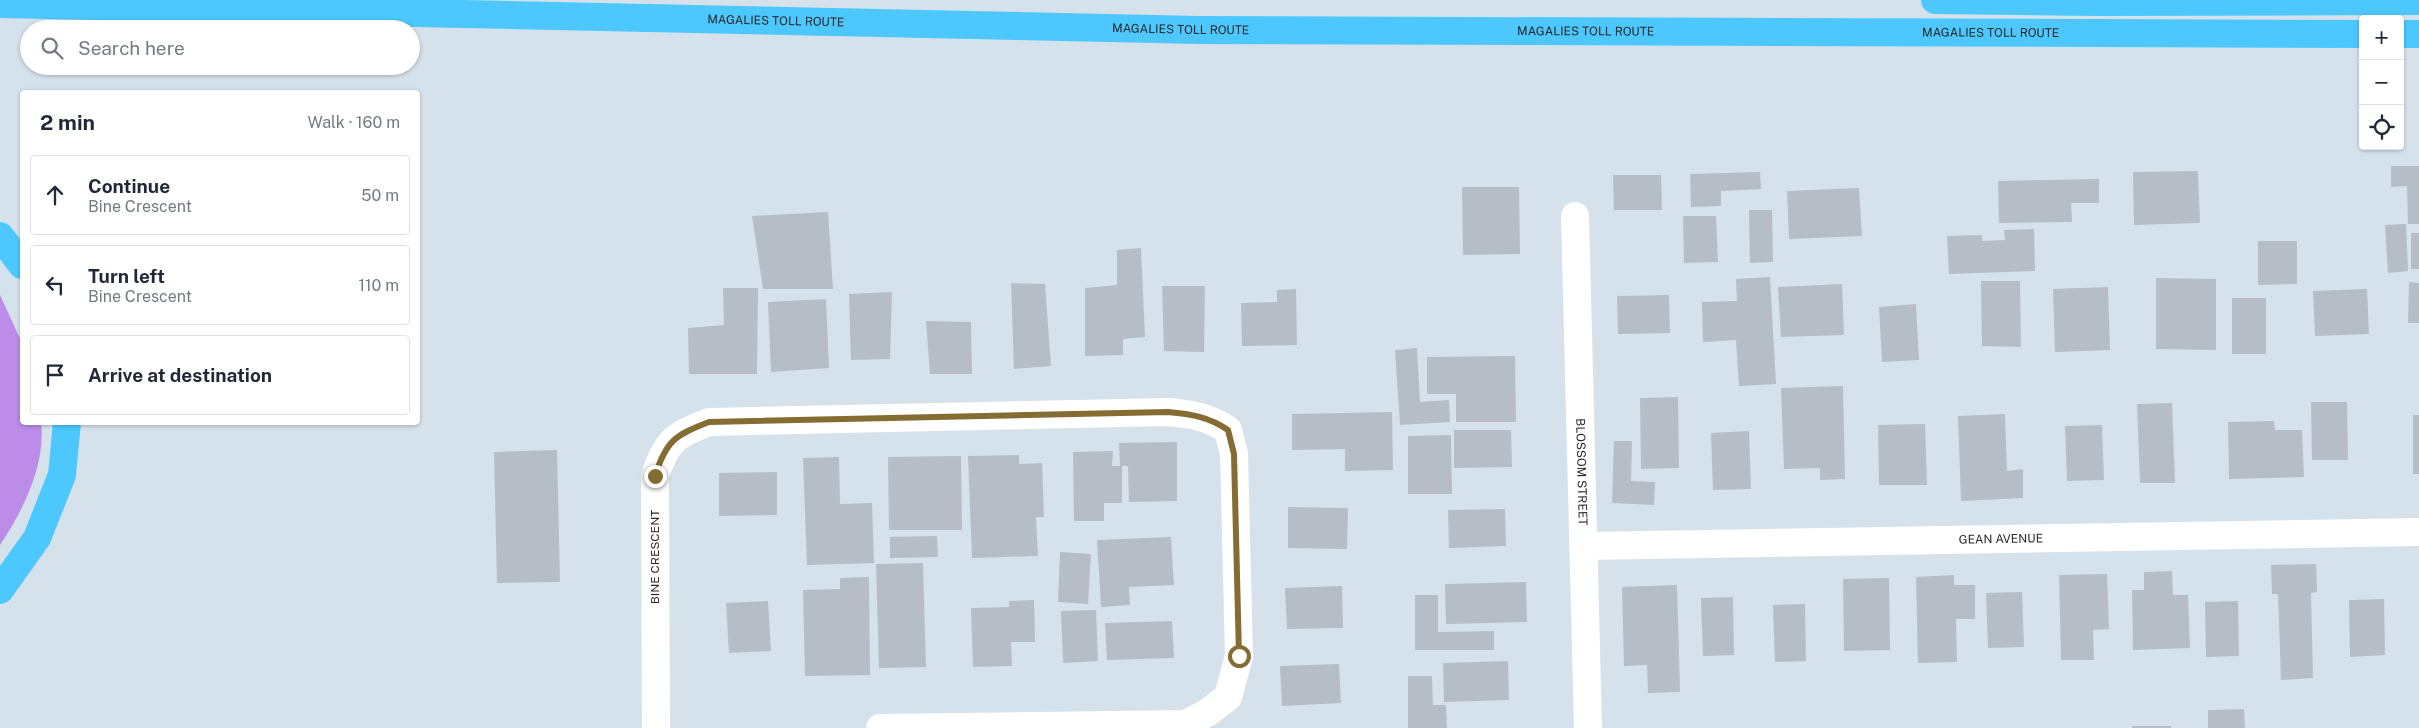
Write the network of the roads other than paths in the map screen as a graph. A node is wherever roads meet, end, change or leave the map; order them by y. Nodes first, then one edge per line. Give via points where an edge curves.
1 (1935, 0) edge
2 (2419, 0) edge
3 (0, 4) edge
4 (2359, 34) edge
5 (2404, 34) edge
6 (2419, 34) edge
7 (1575, 216) dead end
8 (0, 236) edge
9 (20, 262) edge
10 (67, 425) edge
11 (2419, 532) edge
12 (1583, 546) junction
13 (0, 590) edge
14 (656, 728) edge
15 (880, 728) edge
16 (1588, 728) edge

1 - 2 highway
3 - 4 highway, MAGALIES TOLL ROUTE via 1199,30
5 - 6 highway
7 - 12 street, BLOSSOM STREET
8 - 9 highway
10 - 13 highway via 62,475 37,538
11 - 12 street, GEAN AVENUE
12 - 16 street, BLOSSOM STREET
14 - 15 street, BINE CRESCENT via 655,476 670,441 686,431 709,422 1168,412 1213,420 1228,430 1234,454 1239,656 1228,697 1186,724

